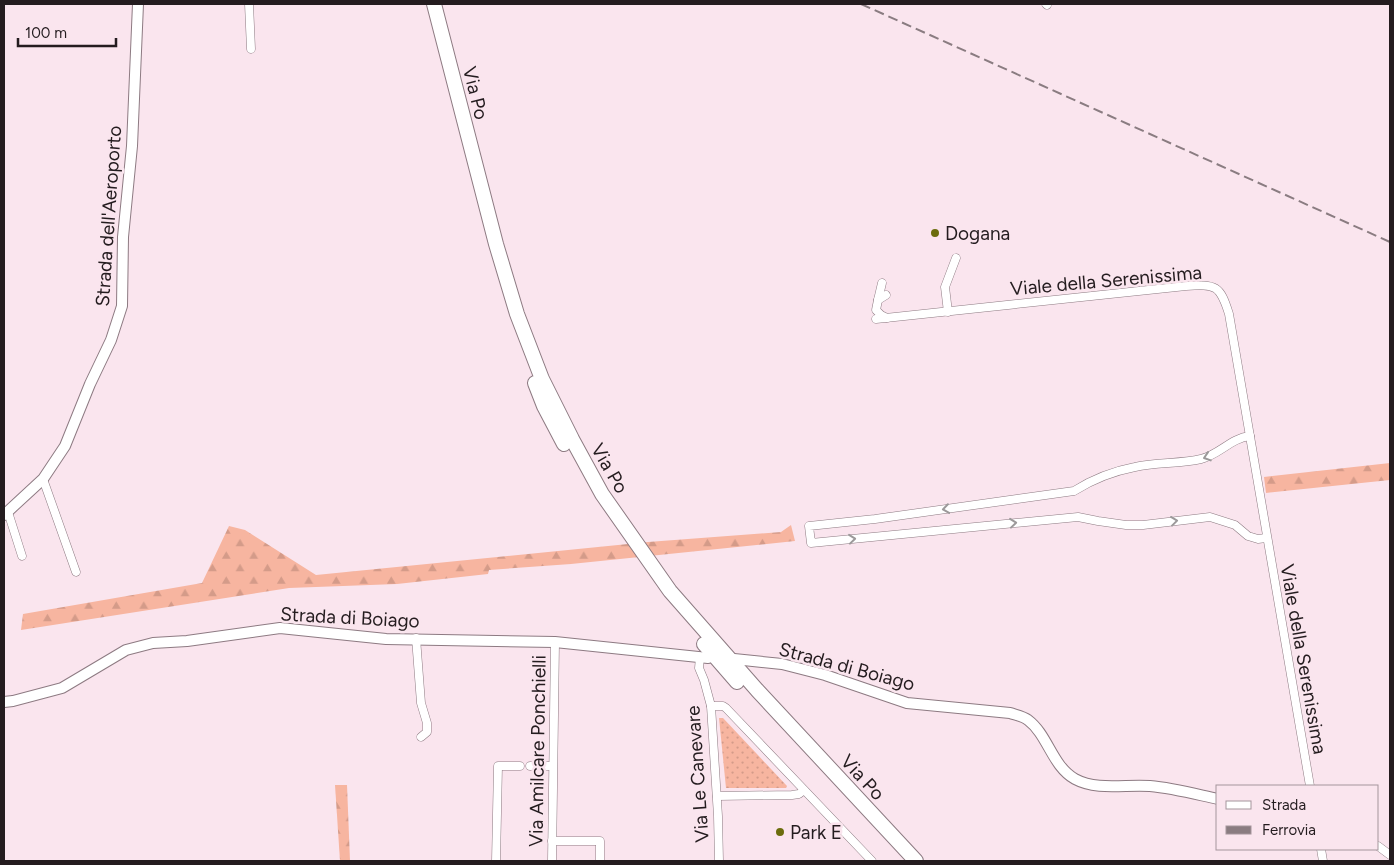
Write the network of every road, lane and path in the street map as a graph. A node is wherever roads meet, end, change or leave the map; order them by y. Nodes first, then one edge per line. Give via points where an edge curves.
1 (138, 4) edge
2 (249, 4) edge
3 (425, 4) edge
4 (434, 4) edge
5 (251, 49) dead end
6 (956, 258) dead end
7 (882, 282) dead end
8 (886, 295) dead end
9 (878, 300) junction
10 (948, 312) junction
11 (887, 318) junction
12 (876, 319) dead end
13 (1250, 436) junction
14 (43, 479) junction
15 (6, 514) edge
16 (1266, 538) junction
17 (22, 556) dead end
18 (76, 572) dead end
19 (416, 638) junction
20 (554, 642) junction
21 (704, 658) joint
22 (734, 659) dead end
23 (4, 702) edge
24 (711, 706) junction
25 (421, 737) dead end
26 (520, 766) dead end
27 (530, 766) dead end
28 (552, 766) junction
29 (1310, 785) edge
30 (804, 790) junction
31 (717, 796) junction
32 (1216, 799) edge
33 (552, 841) junction
34 (1379, 847) edge
35 (1390, 855) edge
36 (496, 861) edge
37 (552, 861) edge
38 (600, 861) edge
39 (719, 861) edge
40 (872, 861) edge
41 (906, 861) edge
42 (916, 861) edge

1 - 14 street, Strada dell'Aeroporto via 132,146 122,238 122,306 111,340 65,446
2 - 5 street
3 - 41 highway, Via Po via 473,195 507,311 544,406 571,458 660,591 718,661
4 - 42 highway, Via Po via 517,314 542,379 602,494 676,598
6 - 10 street via 946,287
7 - 9 street
8 - 9 street
9 - 11 street via 876,310
10 - 11 street, Viale della Serenissima
10 - 13 street, Viale della Serenissima via 1186,286 1216,288 1224,298 1229,314
11 - 12 street, Viale della Serenissima
13 - 16 street, Viale della Serenissima
13 -> 16 street via 1240,437 1202,459 1136,466 1090,481 1074,491 809,526 811,542 1078,516 1126,525 1210,517 1235,525 1248,536
14 - 15 street, Strada dell'Aeroporto
14 - 18 street
15 - 17 street
16 - 29 street, Viale della Serenissima
19 - 20 street, Strada di Boiago
19 - 23 street, Strada di Boiago via 386,639 280,628 153,643 126,650 62,688
19 - 25 street via 421,703 427,724 427,732
20 - 21 street, Strada di Boiago
20 - 28 street, Via Amilcare Ponchielli
21 - 24 street, Via Le Canevare via 699,668
22 - 32 street, Strada di Boiago via 782,664 907,703 1010,713 1026,718 1035,726 1057,761 1075,779 1098,786 1152,786
24 - 30 street via 726,708
24 - 31 street, Via Le Canevare
26 - 36 street via 498,766
27 - 28 street
28 - 33 street, Via Amilcare Ponchielli
30 - 31 street via 792,795
30 - 40 street
31 - 39 street, Via Le Canevare
33 - 37 street, Via Amilcare Ponchielli
33 - 38 street via 600,841
34 - 35 street

